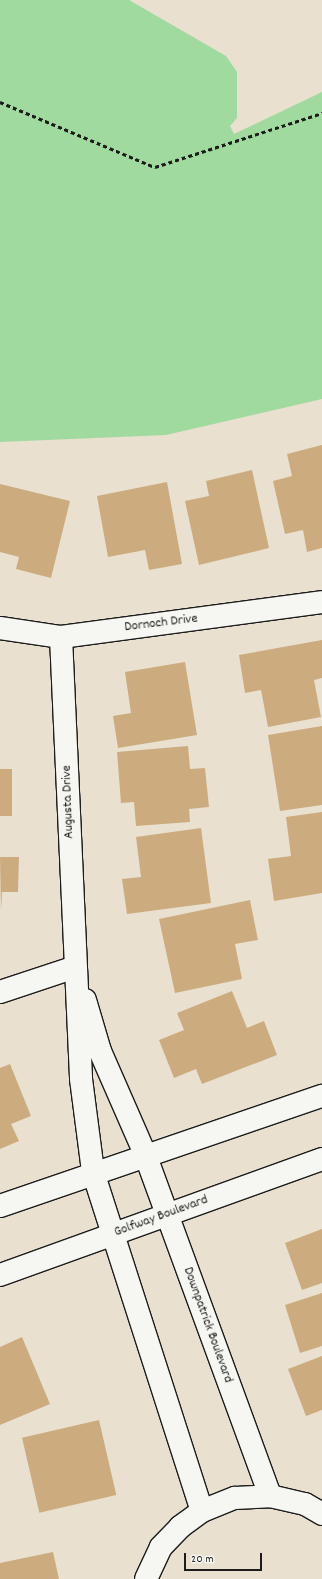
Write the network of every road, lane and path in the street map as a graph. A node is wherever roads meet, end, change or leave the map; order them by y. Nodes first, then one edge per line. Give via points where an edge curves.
1 (0, 102) edge
2 (322, 113) edge
3 (322, 602) edge
4 (0, 628) edge
5 (61, 636) junction
6 (75, 967) junction
7 (0, 992) edge
8 (322, 1096) edge
9 (145, 1154) junction
10 (322, 1159) edge
11 (93, 1172) junction
12 (0, 1206) edge
13 (166, 1212) junction
14 (113, 1233) junction
15 (0, 1275) edge
16 (270, 1496) junction
17 (202, 1511) junction
18 (322, 1514) edge
19 (146, 1579) edge

1 - 2 path via 155,167
3 - 5 street, Dornoch Drive
4 - 5 street, Dornoch Drive
5 - 6 street, Augusta Drive
6 - 7 street
6 - 9 street, Augusta Drive via 100,1051
6 - 11 street, Augusta Drive via 81,1079
8 - 9 street
9 - 11 street
9 - 13 street, Downpatrick Boulevard
10 - 13 street, Golfway Boulevard
11 - 12 street
11 - 14 street
13 - 14 street, Golfway Boulevard
13 - 16 street, Downpatrick Boulevard
14 - 15 street, Golfway Boulevard
14 - 17 street
16 - 17 street via 235,1498
16 - 18 street via 305,1504
17 - 19 street via 180,1527 161,1547

